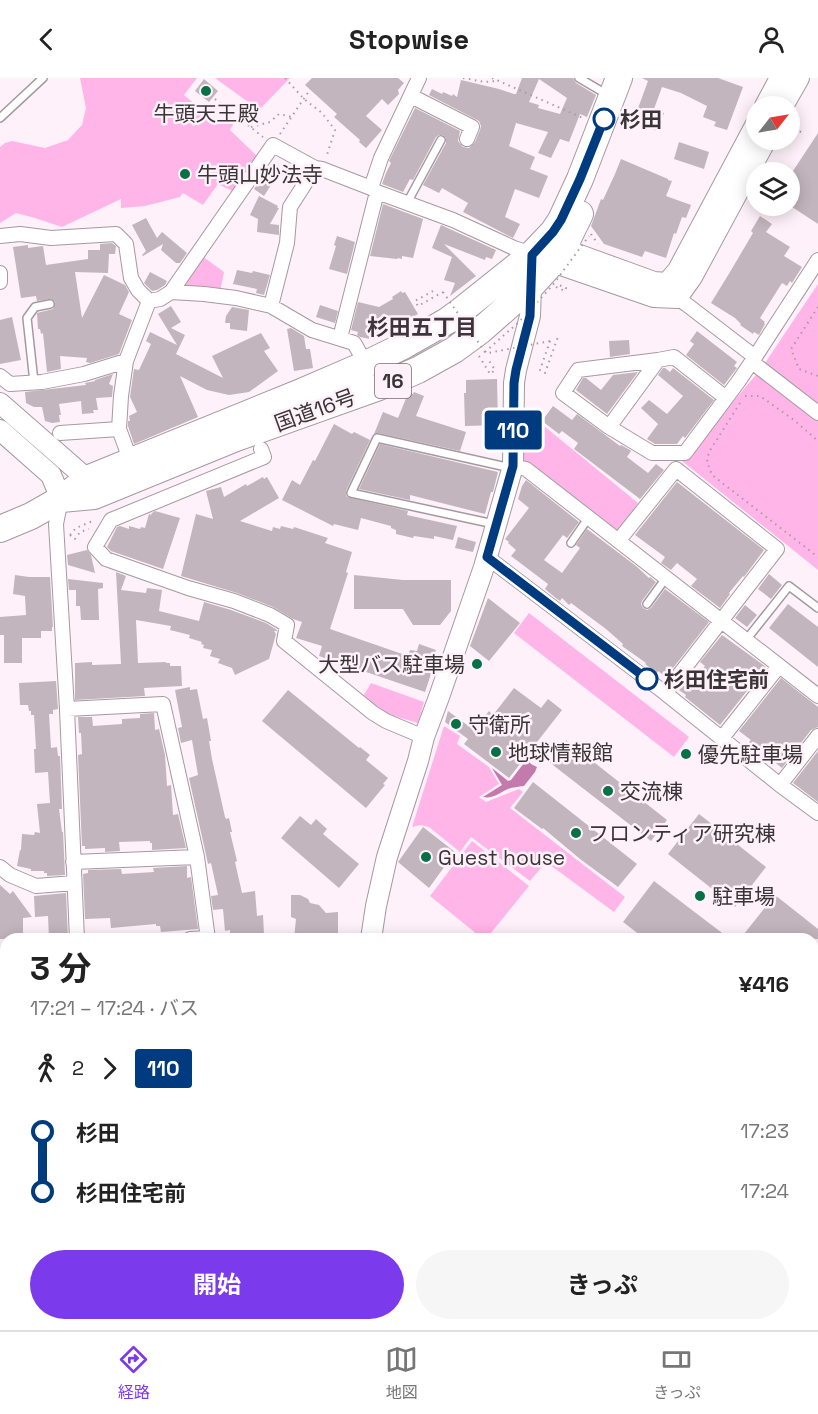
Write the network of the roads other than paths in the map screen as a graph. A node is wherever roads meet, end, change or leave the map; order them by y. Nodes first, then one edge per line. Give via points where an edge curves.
1 (42, 78) edge
2 (419, 78) edge
3 (579, 78) edge
4 (636, 78) edge
5 (780, 78) edge
6 (799, 78) edge
7 (616, 87) edge
8 (411, 96) junction
9 (770, 96) edge
10 (789, 96) edge
11 (0, 118) edge
12 (466, 139) dead end
13 (441, 140) dead end
14 (746, 143) edge
15 (761, 150) edge
16 (318, 169) junction
17 (374, 190) junction
18 (407, 203) junction
19 (0, 236) edge
20 (818, 260) edge
21 (548, 270) junction
22 (0, 273) edge
23 (0, 282) edge
24 (672, 290) junction
25 (171, 292) junction
26 (149, 301) junction
27 (50, 304) dead end
28 (271, 306) junction
29 (340, 338) junction
30 (753, 359) junction
31 (658, 360) junction
32 (126, 361) junction
33 (366, 364) junction
34 (0, 376) edge
35 (34, 382) junction
36 (726, 398) junction
37 (0, 403) edge
38 (818, 413) edge
39 (609, 427) junction
40 (119, 429) junction
41 (0, 430) edge
42 (60, 433) dead end
43 (261, 449) dead end
44 (513, 466) junction
45 (136, 470) junction
46 (93, 498) junction
47 (61, 500) junction
48 (589, 517) junction
49 (497, 525) junction
50 (0, 529) edge
51 (619, 540) junction
52 (571, 543) dead end
53 (487, 557) junction
54 (666, 578) junction
55 (647, 604) dead end
56 (818, 608) edge
57 (721, 620) junction
58 (746, 640) junction
59 (779, 666) junction
60 (665, 693) junction
61 (818, 696) edge
62 (67, 709) junction
63 (424, 736) junction
64 (818, 736) edge
65 (722, 738) junction
66 (780, 785) junction
67 (818, 813) edge
68 (197, 857) junction
69 (74, 862) junction
70 (0, 867) edge
71 (74, 883) junction
72 (77, 933) edge
73 (207, 933) edge
74 (372, 933) edge

1 - 11 lane
2 - 8 street
3 - 7 lane
4 - 21 highway, 国道16号 / 16 via 575,226
5 - 9 street
6 - 10 street
7 - 21 highway, 国道16号 / 16 via 580,179 553,232
8 - 12 street via 472,127
8 - 17 street via 381,158
13 - 18 lane
14 - 24 street via 678,270
15 - 24 street via 692,277
16 - 17 street
16 - 25 street via 273,145
16 - 28 street via 290,207 287,243
17 - 18 street
17 - 29 street
18 - 21 street via 514,248
19 - 26 street via 116,234 126,244 131,278
20 - 30 street
21 - 24 street via 654,282
21 - 33 highway, 国道16号 / 16
21 - 44 street via 530,316 516,370
21 - 45 highway, 国道16号 / 16 via 480,331 418,370 236,438
22 - 23 street
24 - 30 street
25 - 26 street
25 - 28 street via 236,298
26 - 32 street
27 - 35 lane via 35,307 27,318
28 - 29 street via 312,330
29 - 33 street via 354,343
30 - 36 street
30 - 38 street
31 - 36 street via 674,357
31 - 39 street
31 - 39 street via 578,370 563,393
32 - 35 street via 84,374
32 - 40 street
33 - 45 highway, 国道16号 / 16
34 - 35 street via 10,384
36 - 39 street via 685,453 651,453
37 - 46 street
40 - 42 street
40 - 45 street
41 - 47 street via 51,475
43 - 63 street via 264,457 111,520 95,548 106,559 270,615 287,625 284,641 373,713
44 - 48 street via 526,469
44 - 49 street
44 - 49 lane via 377,438 351,493
45 - 46 highway, 国道16号 / 16
46 - 47 highway, 国道16号 / 16
47 - 50 highway, 国道16号 / 16
47 - 62 street via 56,524
48 - 51 street
48 - 52 lane
49 - 53 street
51 - 54 street
51 - 57 street via 676,469 777,549
53 - 60 street
53 - 63 street
54 - 55 lane
54 - 57 street
56 - 58 lane via 789,586
57 - 58 street
57 - 60 street
58 - 59 street
59 - 61 street
59 - 65 street
60 - 65 street
62 - 68 street via 163,704
62 - 69 street
63 - 74 street via 387,857
64 - 66 street
65 - 66 street
66 - 67 street
68 - 69 street
68 - 73 street
69 - 71 street
70 - 71 street via 36,886
71 - 72 street

